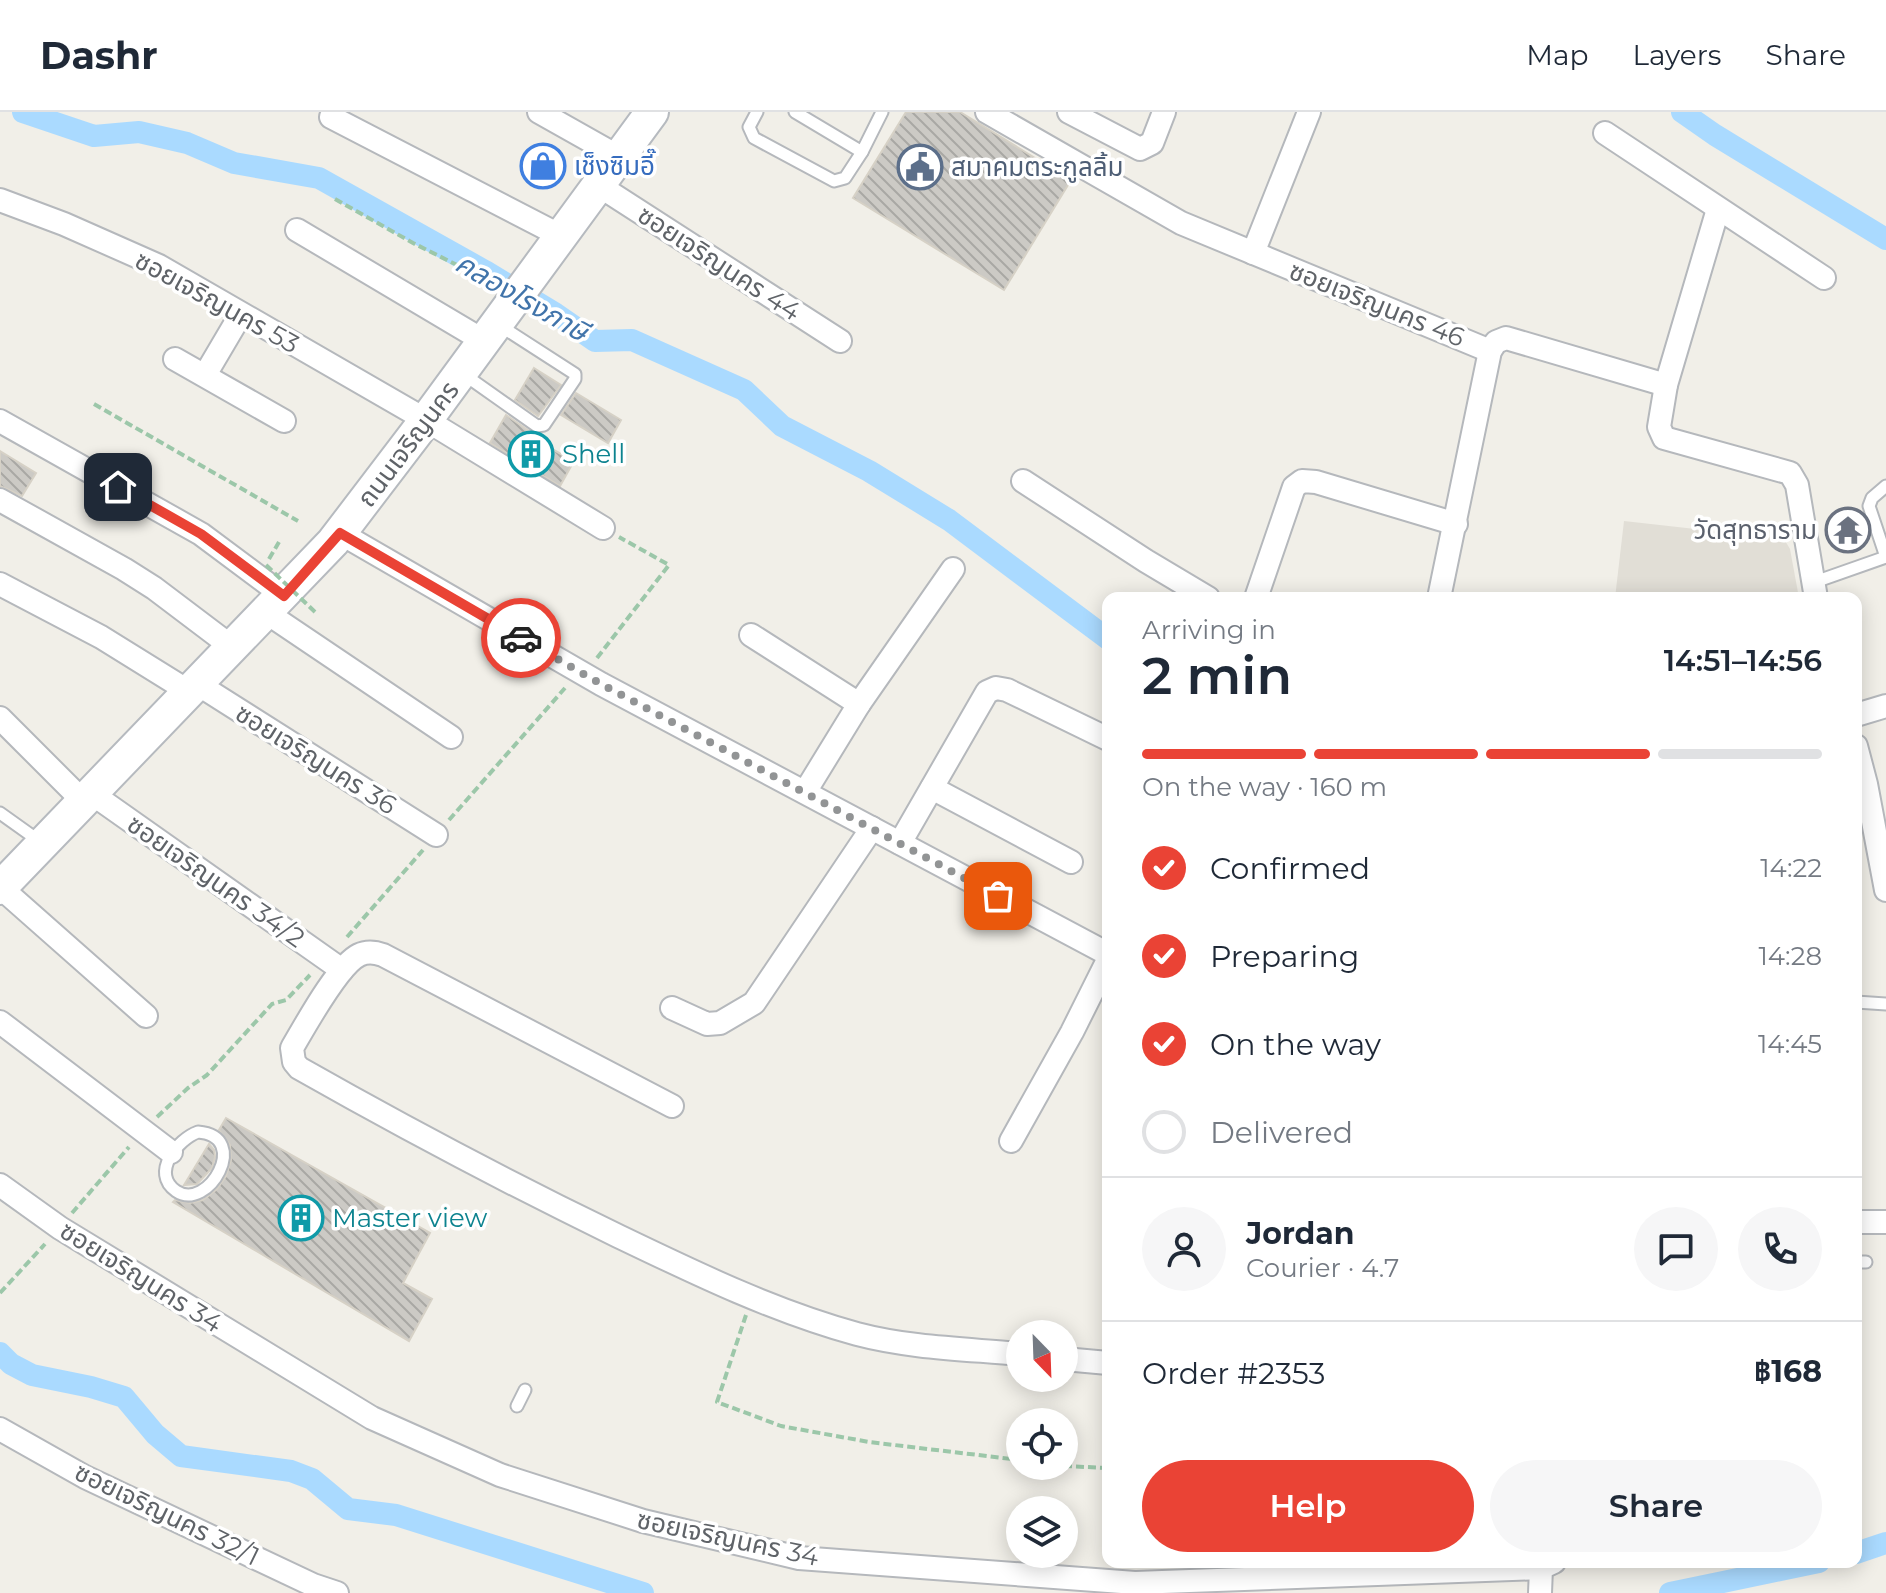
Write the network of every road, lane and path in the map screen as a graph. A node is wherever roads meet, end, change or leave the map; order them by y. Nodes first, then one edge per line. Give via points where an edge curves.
1 (539, 112) edge
2 (652, 112) edge
3 (757, 112) edge
4 (795, 112) edge
5 (882, 112) edge
6 (1069, 112) edge
7 (1164, 112) edge
8 (1309, 112) edge
9 (998, 115) edge
10 (331, 117) dead end
11 (1605, 133) dead end
12 (862, 152) junction
13 (619, 157) junction
14 (598, 185) junction
15 (335, 199) dead end
16 (0, 200) edge
17 (1718, 209) junction
18 (297, 230) dead end
19 (561, 236) junction
20 (1253, 253) junction
21 (481, 277) dead end
22 (1824, 278) dead end
23 (505, 312) junction
24 (241, 314) junction
25 (840, 341) dead end
26 (1490, 351) junction
27 (175, 359) dead end
28 (461, 373) junction
29 (205, 375) junction
30 (1666, 385) junction
31 (94, 404) dead end
32 (426, 420) junction
33 (0, 421) edge
34 (284, 421) dead end
35 (1023, 481) dead end
36 (1886, 486) edge
37 (0, 500) edge
38 (298, 521) dead end
39 (1456, 524) junction
40 (603, 528) dead end
41 (340, 533) junction
42 (279, 542) dead end
43 (1886, 557) edge
44 (953, 569) dead end
45 (0, 584) edge
46 (1814, 591) edge
47 (1198, 592) edge
48 (1258, 592) edge
49 (1440, 592) edge
50 (275, 605) junction
51 (315, 612) dead end
52 (751, 635) dead end
53 (232, 647) junction
54 (192, 687) junction
55 (859, 704) junction
56 (1886, 706) edge
57 (1862, 713) edge
58 (0, 718) edge
59 (1102, 736) edge
60 (451, 737) dead end
61 (1862, 769) edge
62 (932, 788) junction
63 (805, 792) junction
64 (87, 797) junction
65 (0, 813) edge
66 (872, 828) junction
67 (436, 835) joint
68 (42, 843) junction
69 (900, 843) junction
70 (1071, 862) dead end
71 (0, 887) edge
72 (1886, 890) edge
73 (1102, 954) edge
74 (334, 965) junction
75 (1102, 970) edge
76 (1862, 1002) edge
77 (1886, 1004) edge
78 (672, 1008) dead end
79 (146, 1016) dead end
80 (0, 1022) edge
81 (672, 1106) dead end
82 (1011, 1141) dead end
83 (171, 1152) junction
84 (0, 1185) edge
85 (1862, 1222) edge
86 (1886, 1222) edge
87 (752, 1299) junction
88 (1006, 1353) edge
89 (1078, 1360) edge
90 (1102, 1362) edge
91 (525, 1390) dead end
92 (517, 1406) dead end
93 (0, 1429) edge
94 (1006, 1458) edge
95 (1078, 1467) edge
96 (1102, 1468) edge
97 (1494, 1568) edge
98 (1547, 1568) edge
99 (1135, 1588) edge
100 (337, 1593) edge
101 (1540, 1593) edge

1 - 13 street
2 - 13 main road, ถนนเจริญนคร
3 - 12 lane via 749,127 754,138 834,181 845,178
4 - 12 lane
5 - 12 lane
6 - 7 street via 1140,149 1152,143
8 - 20 street
9 - 20 street, ซอยเจริญนคร 46 via 1137,200
10 - 19 street
11 - 17 street
13 - 14 main road, ถนนเจริญนคร
14 - 19 main road, ถนนเจริญนคร
14 - 25 street, ซอยเจริญนคร 44
15 - 21 path
16 - 24 street, ซอยเจริญนคร 53 via 159,266
17 - 22 street
17 - 30 street
18 - 23 street
19 - 23 main road, ถนนเจริญนคร
20 - 26 street, ซอยเจริญนคร 46
23 - 28 main road, ถนนเจริญนคร
23 - 28 lane via 575,374 544,425 537,426
24 - 29 street
24 - 32 street, ซอยเจริญนคร 53
26 - 30 street, ซอยเจริญนคร 46 via 1506,338
26 - 39 street
27 - 29 street
28 - 32 main road, ถนนเจริญนคร
29 - 34 street
30 - 46 street via 1659,427 1664,438 1784,470 1795,478
31 - 38 path
32 - 40 street, ซอยเจริญนคร 53
32 - 41 main road, ถนนเจริญนคร
33 - 50 street via 201,534
35 - 47 street
36 - 43 lane via 1869,506
37 - 53 street via 154,588
39 - 48 street via 1302,481 1294,487
39 - 49 street
41 - 50 main road, ถนนเจริญนคร
41 - 63 street via 601,684
42 - 51 path, bridge via 266,565
43 - 46 lane
44 - 55 street
45 - 54 street, ซอยเจริญนคร 36
50 - 53 main road, ถนนเจริญนคร
50 - 60 street
52 - 55 street
53 - 54 main road, ถนนเจริญนคร
54 - 64 main road, ถนนเจริญนคร
54 - 67 street, ซอยเจริญนคร 36
55 - 63 street
56 - 57 street
58 - 64 street, ซอยเจริญนคร 34/2
59 - 62 street via 996,688 987,692
61 - 72 street
62 - 69 street
62 - 70 street
63 - 66 street
64 - 68 main road, ถนนเจริญนคร
64 - 74 street, ซอยเจริญนคร 34/2
65 - 68 lane
66 - 69 street
66 - 78 street via 754,1003 720,1023 707,1024
67 - 74 path
68 - 71 main road, ถนนเจริญนคร
69 - 73 street
71 - 79 street
74 - 81 street via 364,953 383,955
74 - 87 street via 292,1048 299,1068 546,1201
75 - 82 street
76 - 77 lane
80 - 83 street
83 - 83 lane via 191,1134 206,1133 218,1140 222,1166 206,1188 182,1193 167,1175
84 - 99 street, ซอยเจริญนคร 34 via 60,1228 350,1406 500,1475 643,1521 799,1558
85 - 86 street
87 - 88 street via 857,1334
87 - 94 path via 717,1402 781,1426
89 - 90 street
91 - 92 lane
93 - 100 street, ซอยเจริญนคร 32/1 via 85,1477
95 - 96 path
97 - 99 street, ซอยเจริญนคร 34
98 - 101 street

